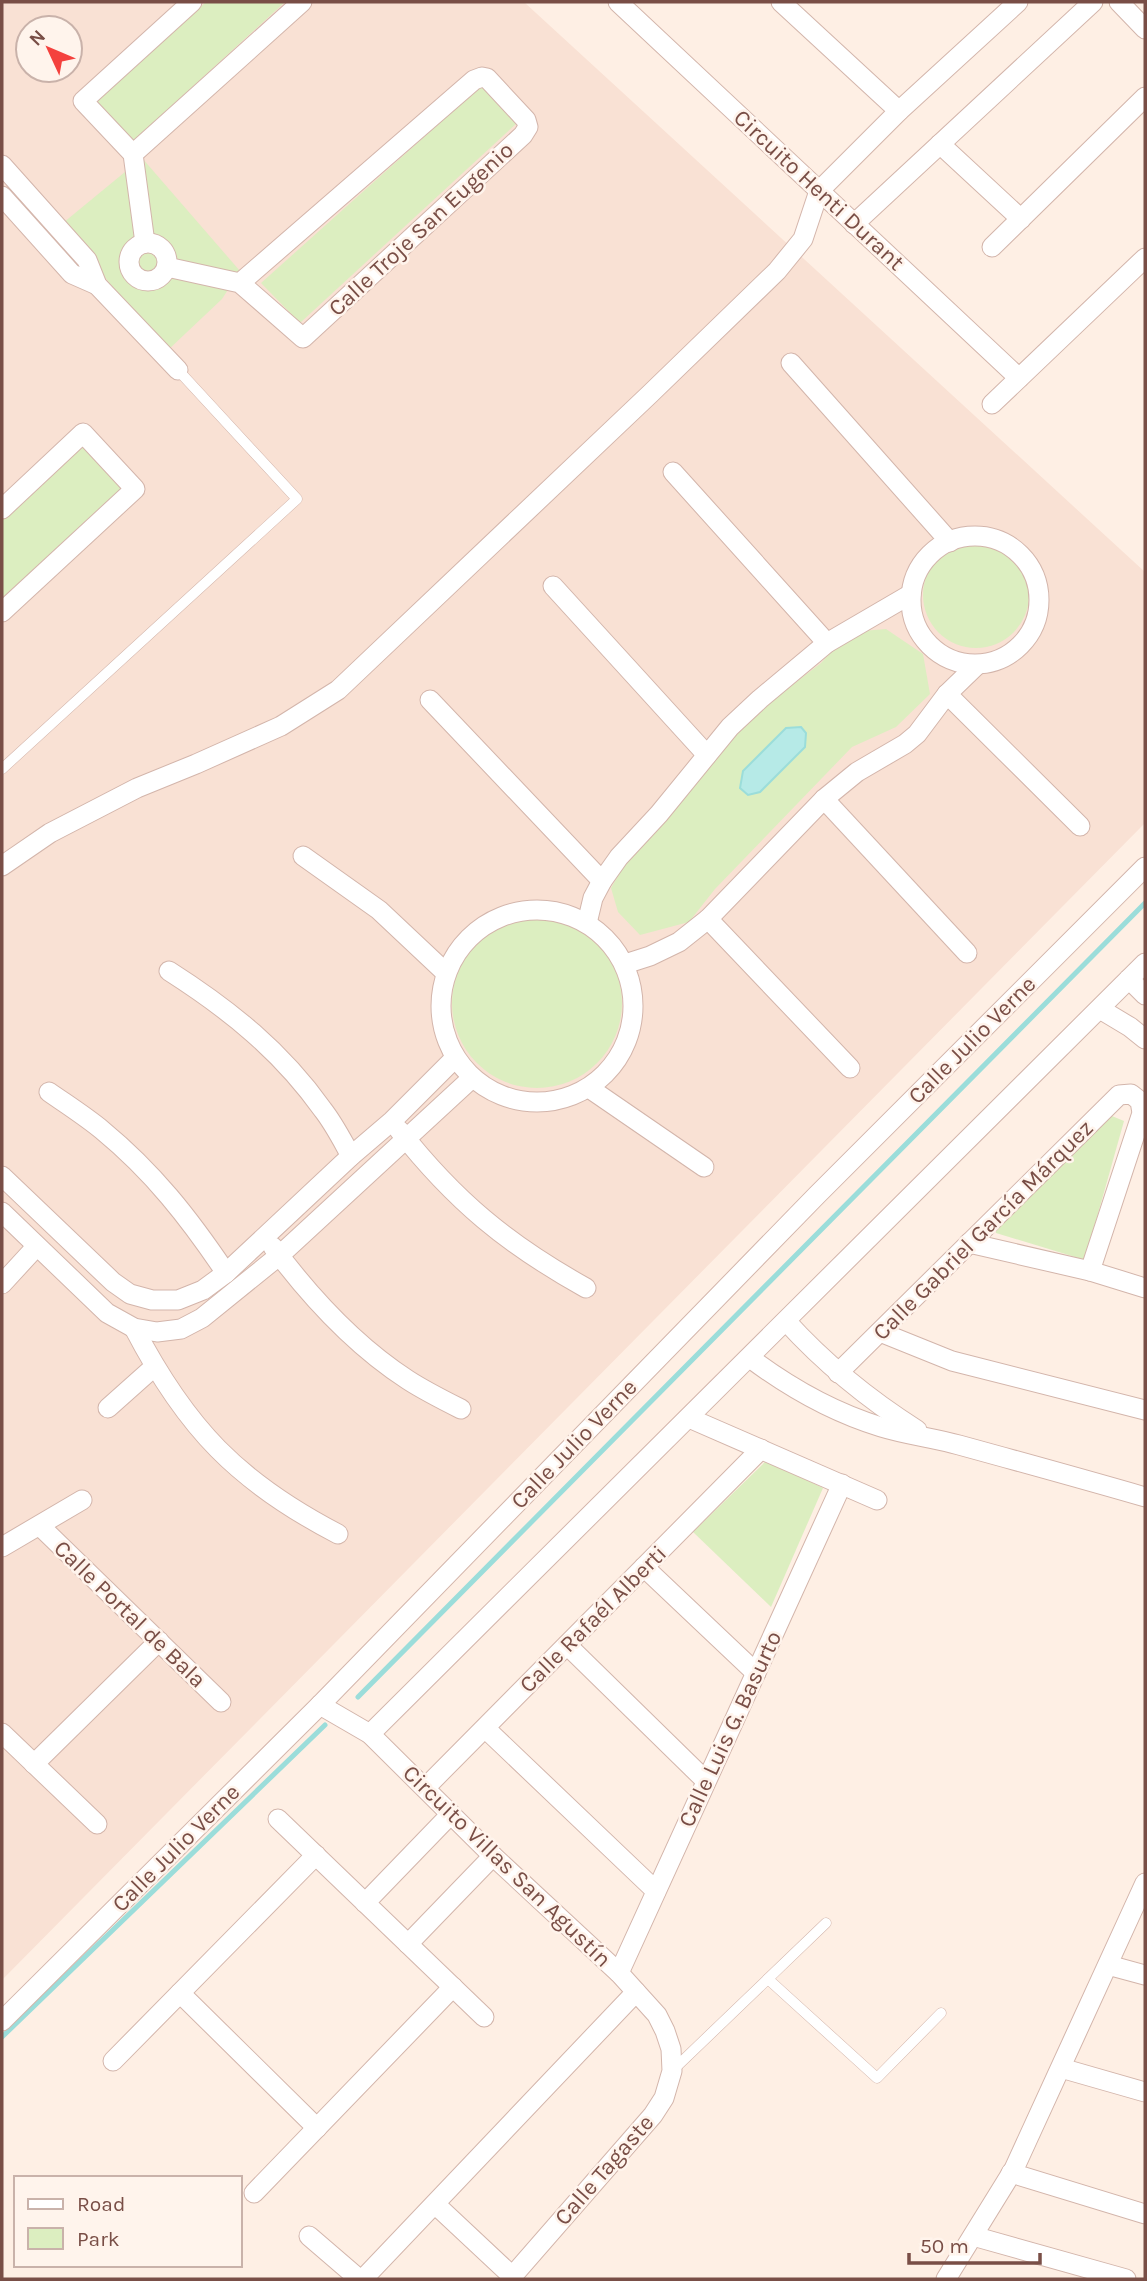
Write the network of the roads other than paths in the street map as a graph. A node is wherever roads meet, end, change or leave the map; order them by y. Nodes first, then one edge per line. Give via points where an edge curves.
1 (192, 2) edge
2 (302, 2) edge
3 (618, 2) edge
4 (781, 2) edge
5 (1018, 2) edge
6 (1093, 2) edge
7 (1119, 2) edge
8 (1145, 29) edge
9 (1145, 97) edge
10 (899, 111) junction
11 (940, 144) junction
12 (133, 154) junction
13 (2, 165) edge
14 (819, 191) junction
15 (2, 196) edge
16 (1021, 219) junction
17 (854, 223) junction
18 (145, 243) junction
19 (992, 247) dead end
20 (1145, 258) edge
21 (167, 267) junction
22 (132, 273) junction
23 (240, 284) junction
24 (103, 291) junction
25 (791, 363) dead end
26 (178, 370) joint
27 (1019, 378) junction
28 (992, 404) dead end
29 (673, 472) dead end
30 (2, 509) edge
31 (950, 542) junction
32 (553, 586) dead end
33 (911, 594) junction
34 (2, 612) edge
35 (827, 643) junction
36 (977, 665) junction
37 (947, 694) junction
38 (430, 700) dead end
39 (707, 755) junction
40 (2, 769) edge
41 (824, 800) junction
42 (1080, 826) dead end
43 (303, 856) dead end
44 (2, 866) edge
45 (1145, 867) edge
46 (602, 881) junction
47 (708, 919) junction
48 (587, 922) junction
49 (967, 953) dead end
50 (1145, 963) edge
51 (625, 964) junction
52 (169, 971) dead end
53 (446, 973) junction
54 (1129, 979) junction
55 (1145, 995) edge
56 (1100, 1009) junction
57 (1145, 1039) edge
58 (454, 1058) junction
59 (850, 1068) dead end
60 (472, 1078) junction
61 (589, 1088) junction
62 (49, 1092) dead end
63 (393, 1121) junction
64 (407, 1140) junction
65 (351, 1156) junction
66 (704, 1167) dead end
67 (2, 1176) edge
68 (2, 1212) edge
69 (265, 1236) junction
70 (969, 1243) junction
71 (36, 1247) junction
72 (280, 1255) junction
73 (1090, 1271) junction
74 (226, 1273) junction
75 (2, 1284) edge
76 (586, 1288) dead end
77 (1145, 1288) edge
78 (786, 1321) junction
79 (134, 1328) junction
80 (880, 1332) junction
81 (750, 1357) junction
82 (154, 1367) junction
83 (838, 1373) junction
84 (108, 1408) dead end
85 (460, 1409) dead end
86 (1145, 1410) edge
87 (689, 1418) junction
88 (926, 1436) junction
89 (761, 1449) junction
90 (842, 1485) junction
91 (1145, 1497) edge
92 (82, 1500) dead end
93 (877, 1500) dead end
94 (40, 1525) junction
95 (338, 1534) dead end
96 (2, 1548) edge
97 (644, 1567) junction
98 (159, 1641) junction
99 (567, 1645) junction
100 (755, 1673) junction
101 (221, 1702) dead end
102 (320, 1705) junction
103 (485, 1728) junction
104 (2, 1733) edge
105 (370, 1734) junction
106 (34, 1764) junction
107 (706, 1781) junction
108 (425, 1788) junction
109 (451, 1814) junction
110 (278, 1819) dead end
111 (97, 1824) dead end
112 (316, 1855) junction
113 (493, 1856) junction
114 (1145, 1883) edge
115 (656, 1891) junction
116 (365, 1903) junction
117 (826, 1923) dead end
118 (408, 1944) junction
119 (1108, 1965) junction
120 (619, 1973) junction
121 (1145, 1975) edge
122 (768, 1979) junction
123 (453, 1987) junction
124 (636, 1992) junction
125 (180, 1993) junction
126 (941, 2012) dead end
127 (484, 2017) dead end
128 (2, 2021) edge
129 (671, 2049) joint
130 (113, 2061) dead end
131 (1061, 2068) junction
132 (672, 2071) junction
133 (1145, 2092) edge
134 (317, 2128) junction
135 (1012, 2173) junction
136 (254, 2193) dead end
137 (435, 2204) junction
138 (1145, 2214) edge
139 (309, 2235) dead end
140 (973, 2236) junction
141 (512, 2278) edge
142 (361, 2279) edge
143 (946, 2279) edge
144 (1126, 2279) edge

1 - 12 street via 83,101
2 - 12 street
3 - 14 street, Circuito Henti Durant
4 - 10 street
5 - 10 street
6 - 11 street
7 - 8 street
9 - 16 street
10 - 14 street
11 - 16 street
11 - 17 street
12 - 18 street
13 - 24 street via 87,260
14 - 17 street, Circuito Henti Durant
14 - 44 street via 803,239 777,271 338,690 281,726 137,788 50,833
15 - 24 street via 72,274
16 - 19 street
17 - 27 street, Circuito Henti Durant
18 - 21 street via 160,247 167,256
18 - 22 street via 131,252
20 - 27 street
21 - 22 street via 152,281
21 - 23 street, Calle Troje San Eugenio
22 - 24 street
23 - 23 street, Calle Troje San Eugenio via 303,338 523,135 526,120 487,78 474,80
24 - 26 street
25 - 31 street
26 - 40 lane via 297,499
27 - 28 street
29 - 35 street
30 - 34 street via 83,433 135,489
31 - 33 street via 923,562
31 - 36 street via 970,536 1009,545 1035,577 1040,597 1029,636 1015,651
32 - 39 street
33 - 35 street
33 - 36 street via 921,636 936,652 955,662
35 - 39 street via 760,699
36 - 37 street
37 - 41 street via 917,734 857,772
37 - 42 street
38 - 46 street
39 - 46 street
41 - 47 street
41 - 49 street
43 - 53 street via 379,910
45 - 102 street, Calle Julio Verne via 817,1195
46 - 48 street
47 - 51 street via 679,942
47 - 59 street
48 - 51 street via 609,940
48 - 53 street via 561,912 533,909 505,915 480,928 460,948
50 - 54 street
51 - 61 street via 632,986 631,1032 614,1064
52 - 65 street via 214,999 282,1060 324,1111
53 - 58 street via 441,1016
54 - 55 street
54 - 56 street
56 - 57 street
56 - 78 street
58 - 60 street
58 - 63 street
60 - 61 street via 493,1093 516,1101 566,1099
60 - 64 street
61 - 66 street
62 - 74 street via 101,1129 148,1171 190,1220
63 - 64 street
63 - 65 street
64 - 72 street
64 - 76 street via 436,1175 496,1231
65 - 69 street
67 - 74 street via 130,1294 178,1300 203,1290
68 - 71 street
69 - 72 street
69 - 74 street
70 - 73 street
70 - 73 street, Calle Gabriel García Márquez via 1119,1095 1131,1094 1140,1101 1142,1113
70 - 80 street, Calle Gabriel García Márquez
71 - 75 street
71 - 79 street via 107,1313
72 - 79 street via 202,1318 181,1329 157,1332
72 - 85 street via 316,1301 359,1343 408,1380
73 - 77 street
78 - 81 street
78 - 83 street
79 - 82 street
80 - 83 street, Calle Gabriel García Márquez
80 - 86 street via 952,1361
81 - 87 street
81 - 88 street via 792,1387 848,1416
82 - 84 street
82 - 95 street via 203,1435 233,1464 266,1491
83 - 88 street
87 - 89 street
87 - 105 street
88 - 91 street
89 - 90 street
89 - 97 street, Calle Rafaél Alberti
90 - 93 street
90 - 100 street, Calle Luis G. Basurto
92 - 94 street
94 - 96 street
94 - 98 street, Calle Portal de Bala
97 - 99 street, Calle Rafaél Alberti
97 - 100 street
98 - 101 street, Calle Portal de Bala
98 - 106 street
99 - 103 street, Calle Rafaél Alberti
99 - 107 street
100 - 107 street, Calle Luis G. Basurto
102 - 105 street, Circuito Villas San Agustín
102 - 128 street, Calle Julio Verne
103 - 108 street, Calle Rafaél Alberti
103 - 115 street
104 - 106 street
105 - 108 street, Circuito Villas San Agustín
106 - 111 street
107 - 115 street, Calle Luis G. Basurto
108 - 109 street, Circuito Villas San Agustín
109 - 113 street, Circuito Villas San Agustín
109 - 116 street
110 - 112 street
112 - 116 street
112 - 125 street
113 - 118 street
113 - 120 street, Circuito Villas San Agustín
114 - 119 street
115 - 120 street, Calle Luis G. Basurto
116 - 118 street
117 - 122 lane
118 - 123 street
119 - 121 street
119 - 131 street
120 - 124 street, Circuito Villas San Agustín
122 - 126 lane via 877,2078
122 - 132 lane
123 - 127 street
123 - 134 street
124 - 129 street, Circuito Villas San Agustín via 657,2015
124 - 137 street
125 - 130 street
125 - 134 street
129 - 132 street, Calle Tagaste
131 - 133 street
131 - 135 street
132 - 141 street, Calle Tagaste via 653,2115
134 - 136 street
135 - 138 street
135 - 140 street
137 - 141 street
137 - 142 street
139 - 142 street
140 - 143 street
140 - 144 street

